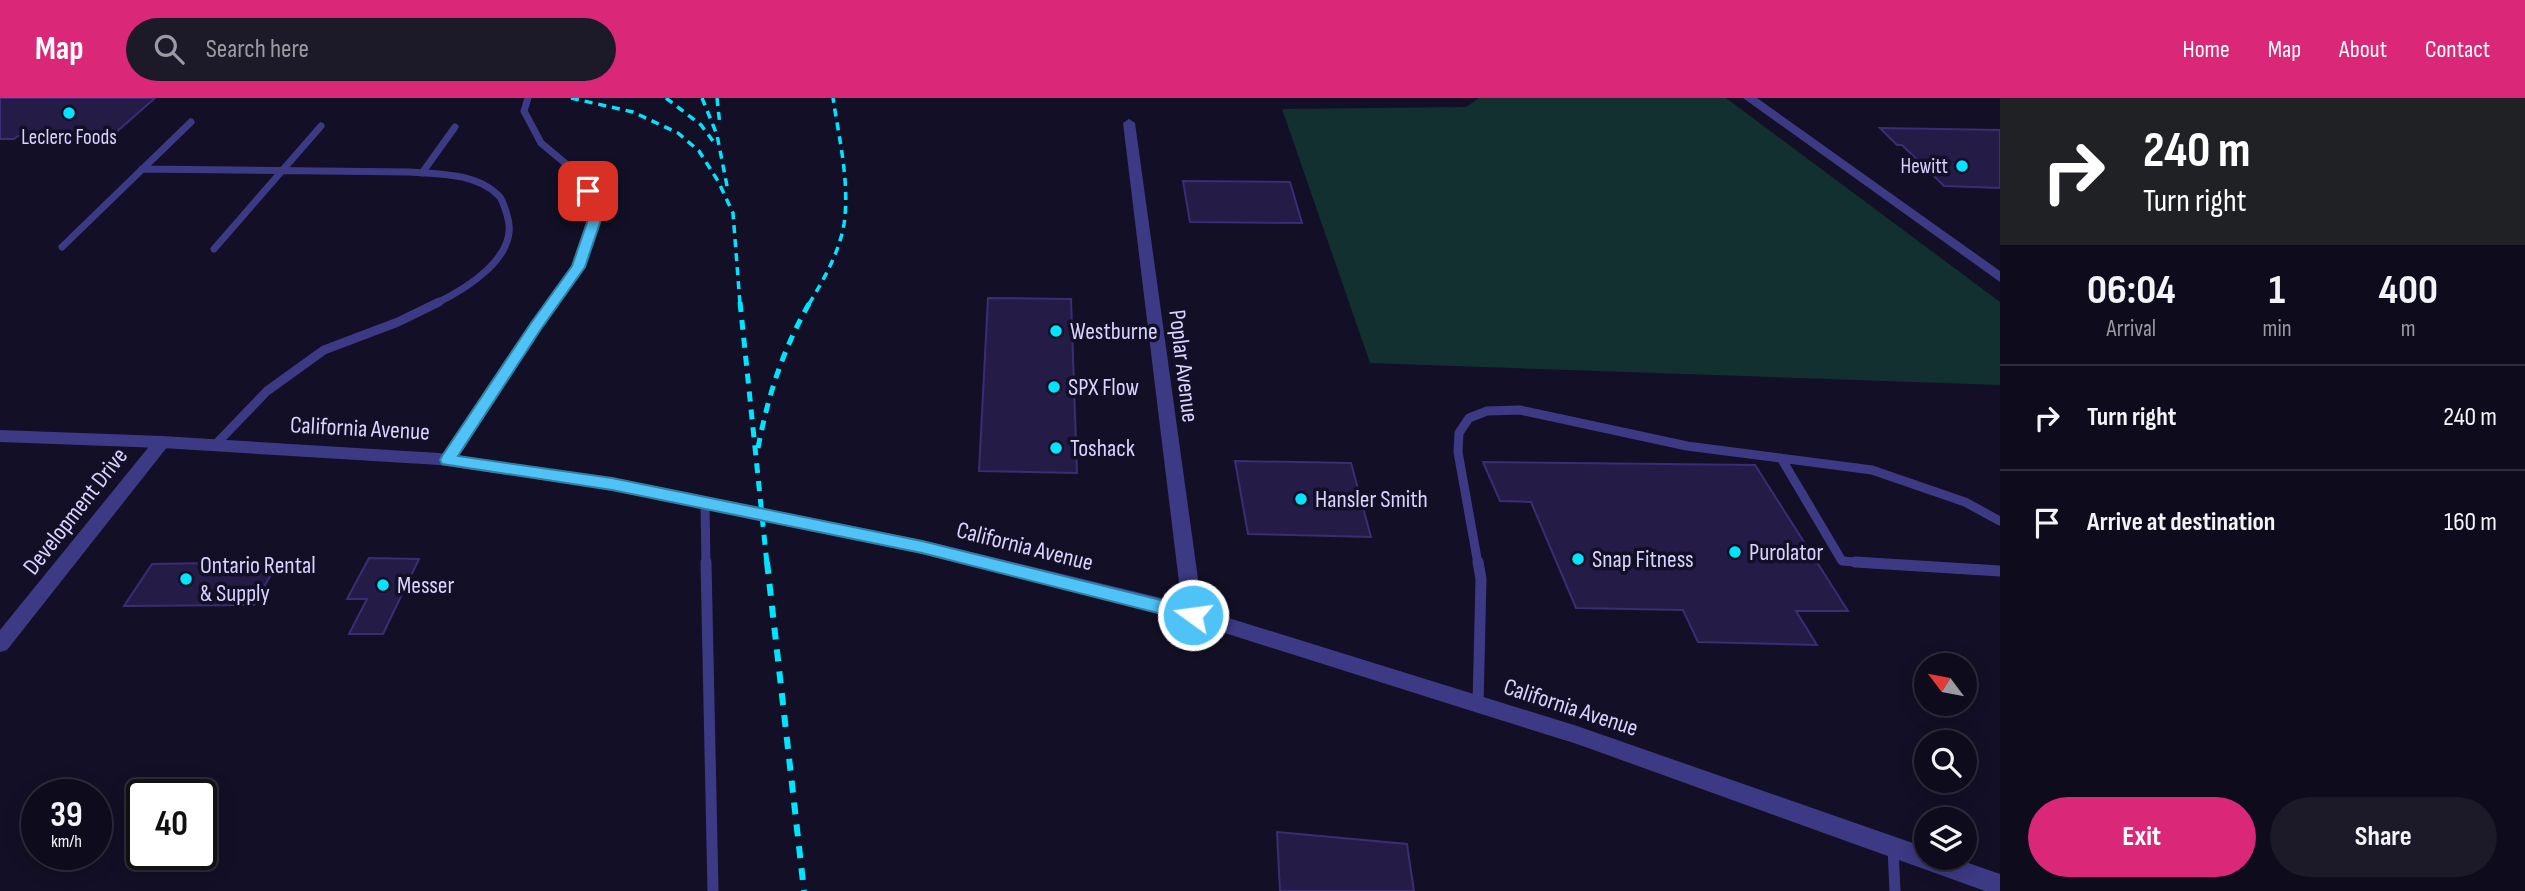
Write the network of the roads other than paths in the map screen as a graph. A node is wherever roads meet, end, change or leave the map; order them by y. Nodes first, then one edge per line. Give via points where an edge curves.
1 (528, 98) edge
2 (1749, 98) edge
3 (191, 122) dead end
4 (1129, 122) dead end
5 (321, 126) dead end
6 (455, 127) dead end
7 (142, 169) junction
8 (282, 171) junction
9 (422, 173) junction
10 (62, 247) dead end
11 (214, 248) dead end
12 (2000, 278) edge
13 (0, 436) edge
14 (162, 442) junction
15 (215, 446) junction
16 (1782, 458) junction
17 (448, 460) junction
18 (705, 503) junction
19 (2000, 521) edge
20 (2000, 571) edge
21 (1193, 615) junction
22 (0, 644) edge
23 (1478, 704) junction
24 (1892, 847) junction
25 (2000, 885) edge
26 (713, 891) edge
27 (1895, 891) edge

1 - 17 lane via 524,111 541,143 577,173 598,208 579,267
2 - 12 street
3 - 7 lane
4 - 21 street, Poplar Avenue
5 - 8 lane
6 - 9 lane
7 - 8 lane
7 - 10 lane
8 - 9 lane
8 - 11 lane
9 - 15 lane via 479,183 500,196 511,227 502,255 460,292 324,350 267,391
13 - 14 street, California Avenue
14 - 15 street, California Avenue
14 - 22 street, Development Drive
15 - 17 street, California Avenue
16 - 19 lane via 1872,470 1965,502
16 - 20 lane via 1842,561
16 - 23 lane via 1687,446 1520,410 1487,411 1469,418 1459,433 1458,452 1481,579
17 - 18 street, California Avenue
18 - 21 street, California Avenue via 922,547
18 - 26 lane
21 - 23 street, California Avenue
23 - 24 street, California Avenue
24 - 25 street, California Avenue
24 - 27 lane

